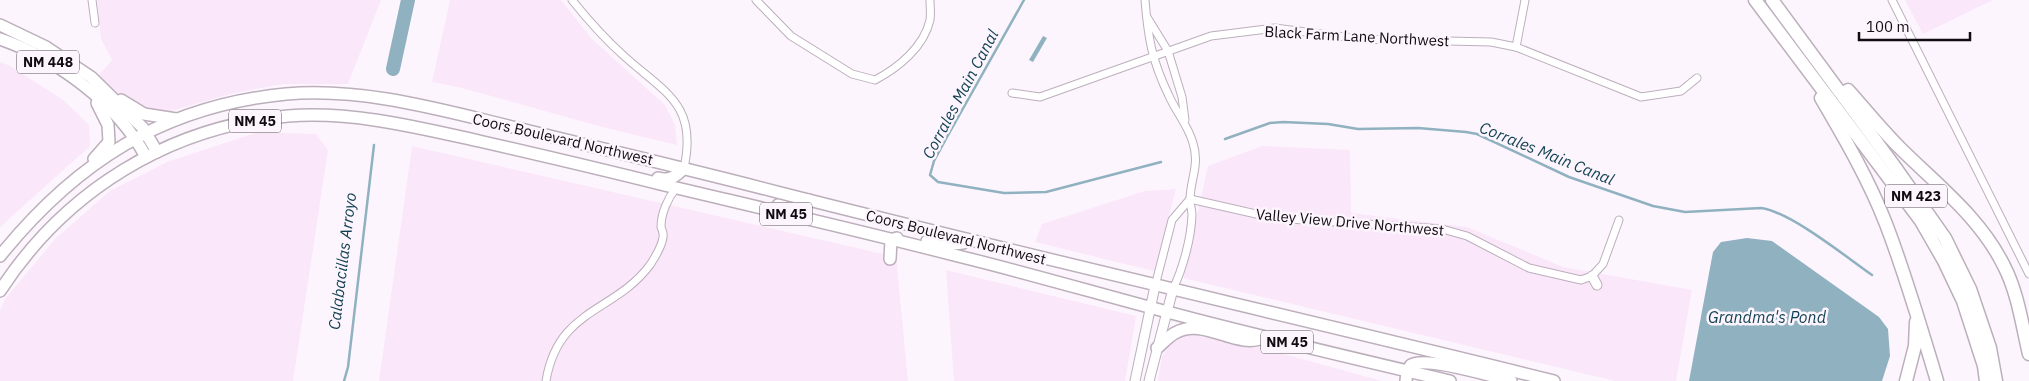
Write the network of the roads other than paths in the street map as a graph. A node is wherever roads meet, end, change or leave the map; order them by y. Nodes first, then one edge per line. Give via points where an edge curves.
1 (92, 0) edge
2 (572, 0) edge
3 (756, 0) edge
4 (930, 0) edge
5 (1144, 0) edge
6 (1525, 0) edge
7 (1755, 0) edge
8 (1772, 0) edge
9 (1892, 0) edge
10 (1146, 14) junction
11 (95, 23) dead end
12 (0, 25) edge
13 (1796, 32) junction
14 (0, 39) edge
15 (1516, 47) junction
16 (1791, 49) junction
17 (1168, 51) junction
18 (1152, 56) junction
19 (91, 77) junction
20 (1698, 78) dead end
21 (91, 93) junction
22 (1012, 93) dead end
23 (178, 119) junction
24 (1186, 122) junction
25 (147, 132) junction
26 (136, 138) junction
27 (509, 148) junction
28 (157, 152) junction
29 (146, 157) junction
30 (684, 168) junction
31 (77, 176) junction
32 (676, 188) junction
33 (1190, 199) junction
34 (809, 200) junction
35 (1619, 220) dead end
36 (891, 240) junction
37 (972, 242) junction
38 (0, 256) edge
39 (890, 259) dead end
40 (2029, 274) edge
41 (1156, 286) junction
42 (1173, 289) junction
43 (0, 291) edge
44 (1151, 306) junction
45 (1916, 310) junction
46 (1167, 311) junction
47 (1265, 337) junction
48 (1157, 348) junction
49 (2029, 354) edge
50 (1407, 376) edge
51 (546, 381) edge
52 (1135, 381) edge
53 (1149, 381) edge
54 (1450, 381) edge
55 (1511, 381) edge
56 (1554, 381) edge
57 (1906, 381) edge
58 (1938, 381) edge
59 (1986, 381) edge
60 (1996, 381) edge

1 - 11 street
2 - 30 street via 608,41 677,103 687,132
3 - 4 street via 791,36 852,74 875,80 892,72 920,43 930,20
5 - 10 street
6 - 15 street
7 - 16 highway, NM 423
8 - 13 highway, NM 423
9 - 40 street
10 - 17 street
10 - 18 street
12 - 19 main road, NM 448 via 46,48
13 - 49 highway via 1898,146 1976,222 1992,243 2014,291
13 - 60 highway, NM 423 via 1945,238 1970,289 1990,348
14 - 21 main road, NM 448 via 52,65
15 - 17 street, Black Farm Lane Northwest via 1491,42 1360,39 1276,28 1211,36
15 - 20 street, Black Farm Lane Northwest via 1642,97 1681,91
16 - 45 highway via 1837,126 1886,222
16 - 59 highway, NM 423 via 1921,221 1940,253 1963,301
17 - 18 street, Black Farm Lane Northwest
17 - 24 street
18 - 22 street, Black Farm Lane Northwest via 1040,97
18 - 24 street via 1169,97
19 - 23 main road via 144,114
19 - 25 main road, NM 448
21 - 26 main road, NM 448
21 - 31 main road via 108,125 109,142
23 - 25 main road, NM 45
23 - 30 main road, Coors Boulevard Northwest / NM 45 via 251,99 308,93 358,95 426,107
24 - 33 street via 1196,158
25 - 26 main road, NM 45
25 - 28 main road, NM 448
26 - 29 main road, NM 448
26 - 31 main road, NM 45
27 - 28 main road, Coors Boulevard Northwest / NM 45 via 358,117 320,115 244,122
27 - 30 main road via 539,151 665,180 674,178
27 - 32 main road, Coors Boulevard Northwest / NM 45
28 - 29 main road, NM 45
29 - 43 main road, NM 45 via 90,192 63,216 30,250
30 - 34 main road, Coors Boulevard Northwest / NM 45
31 - 38 main road, NM 45
32 - 34 main road via 684,185 697,187 793,208
32 - 36 main road, Coors Boulevard Northwest / NM 45
32 - 51 street via 666,207 662,224 664,236 655,256 638,278 582,317 567,333 552,358
33 - 35 street, Valley View Drive Northwest via 1274,218 1442,229 1467,236 1529,268 1575,280 1594,281
33 - 41 street via 1172,220
33 - 42 street via 1192,214 1186,252
34 - 37 main road, Coors Boulevard Northwest / NM 45
36 - 37 main road via 899,237 944,245
36 - 39 main road
36 - 44 main road, Coors Boulevard Northwest / NM 45
37 - 41 main road, Coors Boulevard Northwest / NM 45
41 - 42 main road, Coors Boulevard Northwest / NM 45
41 - 44 street
42 - 46 street
42 - 56 main road, Coors Boulevard Northwest / NM 45
44 - 46 main road, Coors Boulevard Northwest / NM 45
44 - 52 street
45 - 57 highway via 1915,346
45 - 58 highway
46 - 47 main road, Coors Boulevard Northwest / NM 45
46 - 48 street
47 - 48 main road via 1252,342 1207,330 1186,329 1175,333
47 - 50 main road, Coors Boulevard Northwest / NM 45
48 - 53 street
50 - 54 main road, Coors Boulevard Northwest / NM 45
50 - 55 main road via 1411,364 1423,362

